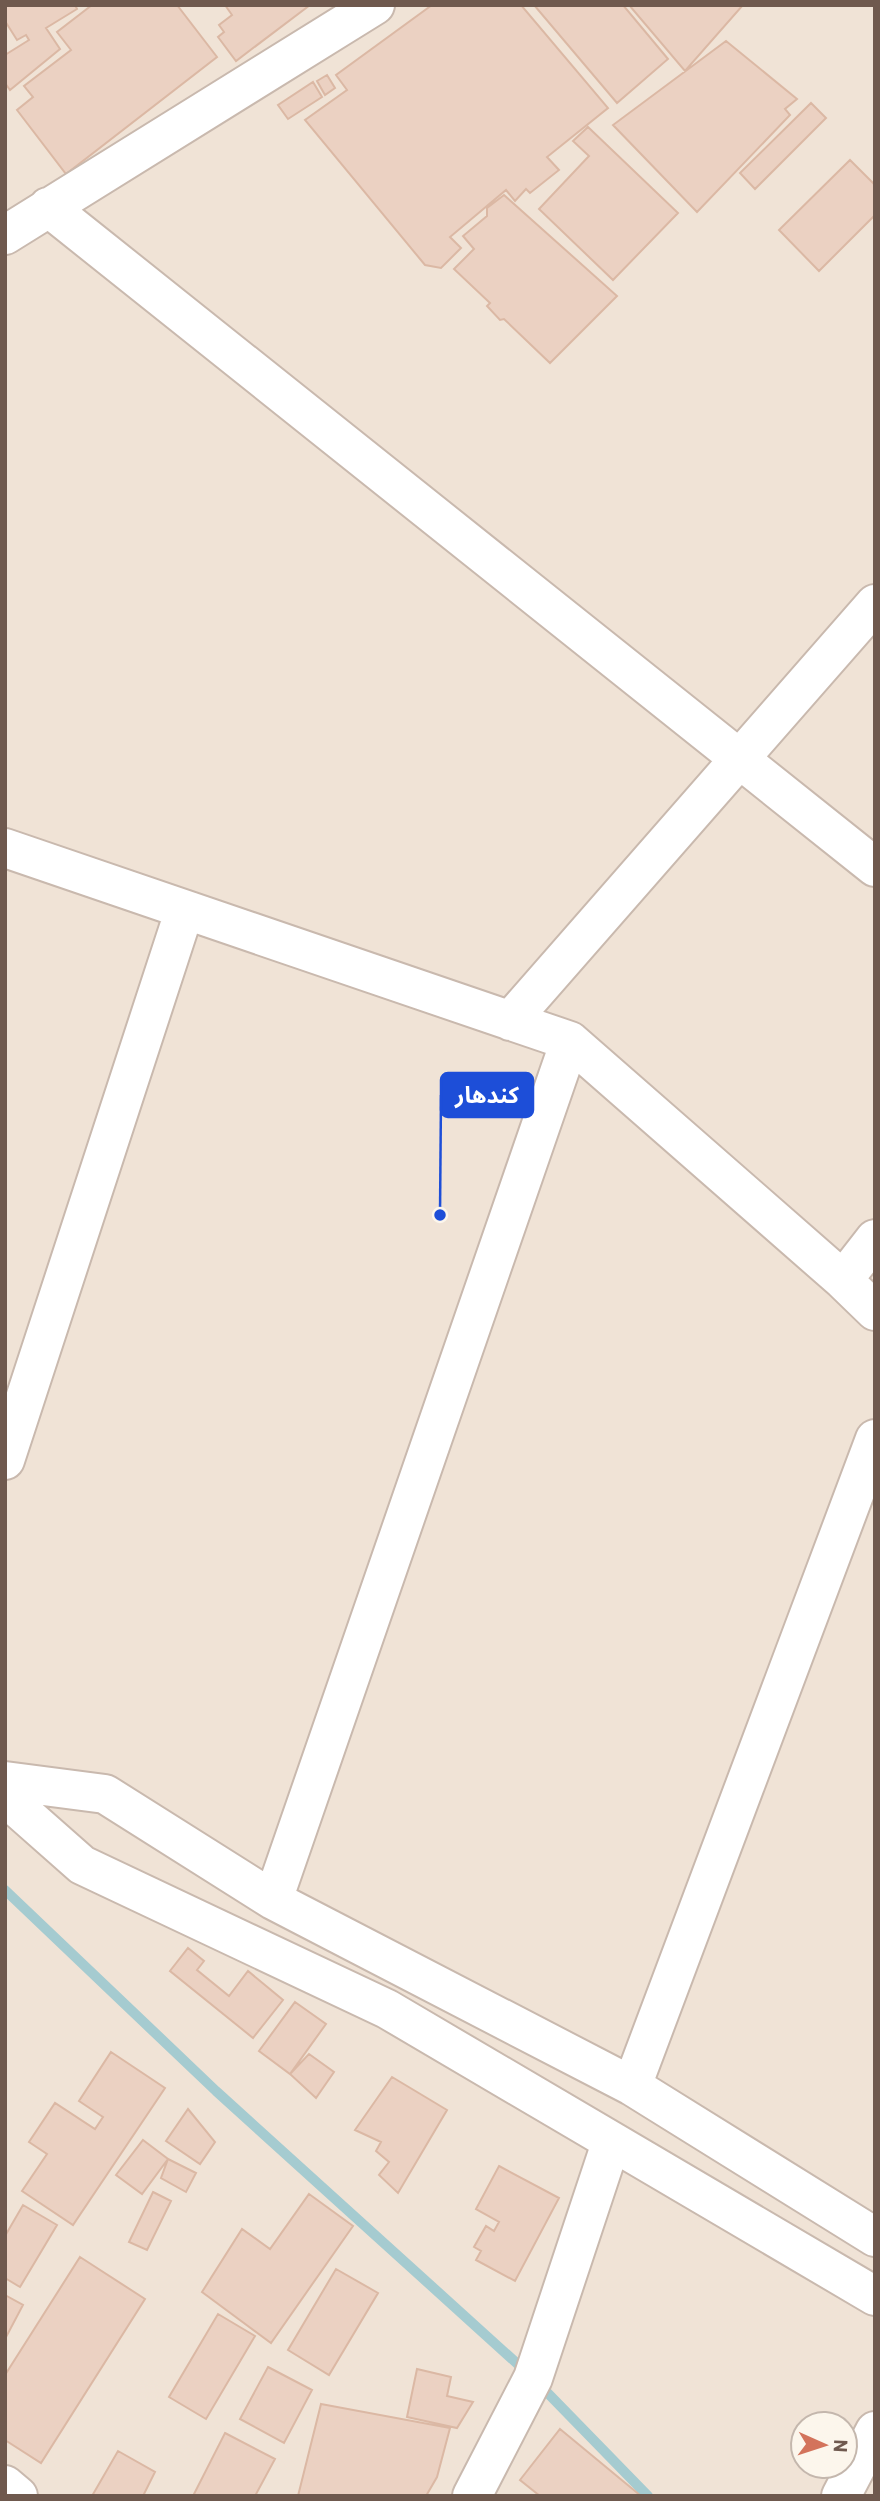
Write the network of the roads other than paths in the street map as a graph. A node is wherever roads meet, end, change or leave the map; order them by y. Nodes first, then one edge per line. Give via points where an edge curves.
1 (375, 5) edge
2 (48, 206) junction
3 (5, 235) edge
4 (875, 604) edge
5 (739, 759) junction
6 (5, 848) edge
7 (875, 867) edge
8 (184, 912) junction
9 (510, 1021) junction
10 (570, 1041) junction
11 (875, 1239) edge
12 (843, 1280) junction
13 (875, 1311) edge
14 (875, 1439) edge
15 (5, 1460) edge
16 (5, 1781) edge
17 (5, 1797) edge
18 (273, 1900) junction
19 (632, 2086) junction
20 (611, 2143) junction
21 (875, 2237) edge
22 (875, 2296) edge
23 (875, 2431) edge
24 (5, 2485) edge
25 (18, 2496) edge
26 (471, 2496) edge
27 (841, 2496) edge

1 - 2 street
2 - 3 street
2 - 5 street
4 - 5 street
5 - 7 street
5 - 9 street
6 - 8 street
8 - 9 street
8 - 15 street
9 - 10 street
10 - 12 street
10 - 18 street
11 - 12 street
12 - 13 street
14 - 19 street
16 - 18 street via 104,1794
17 - 20 street via 82,1865 387,2009
18 - 19 street
19 - 21 street
20 - 22 street
20 - 26 street via 534,2378
23 - 27 street
24 - 25 street

